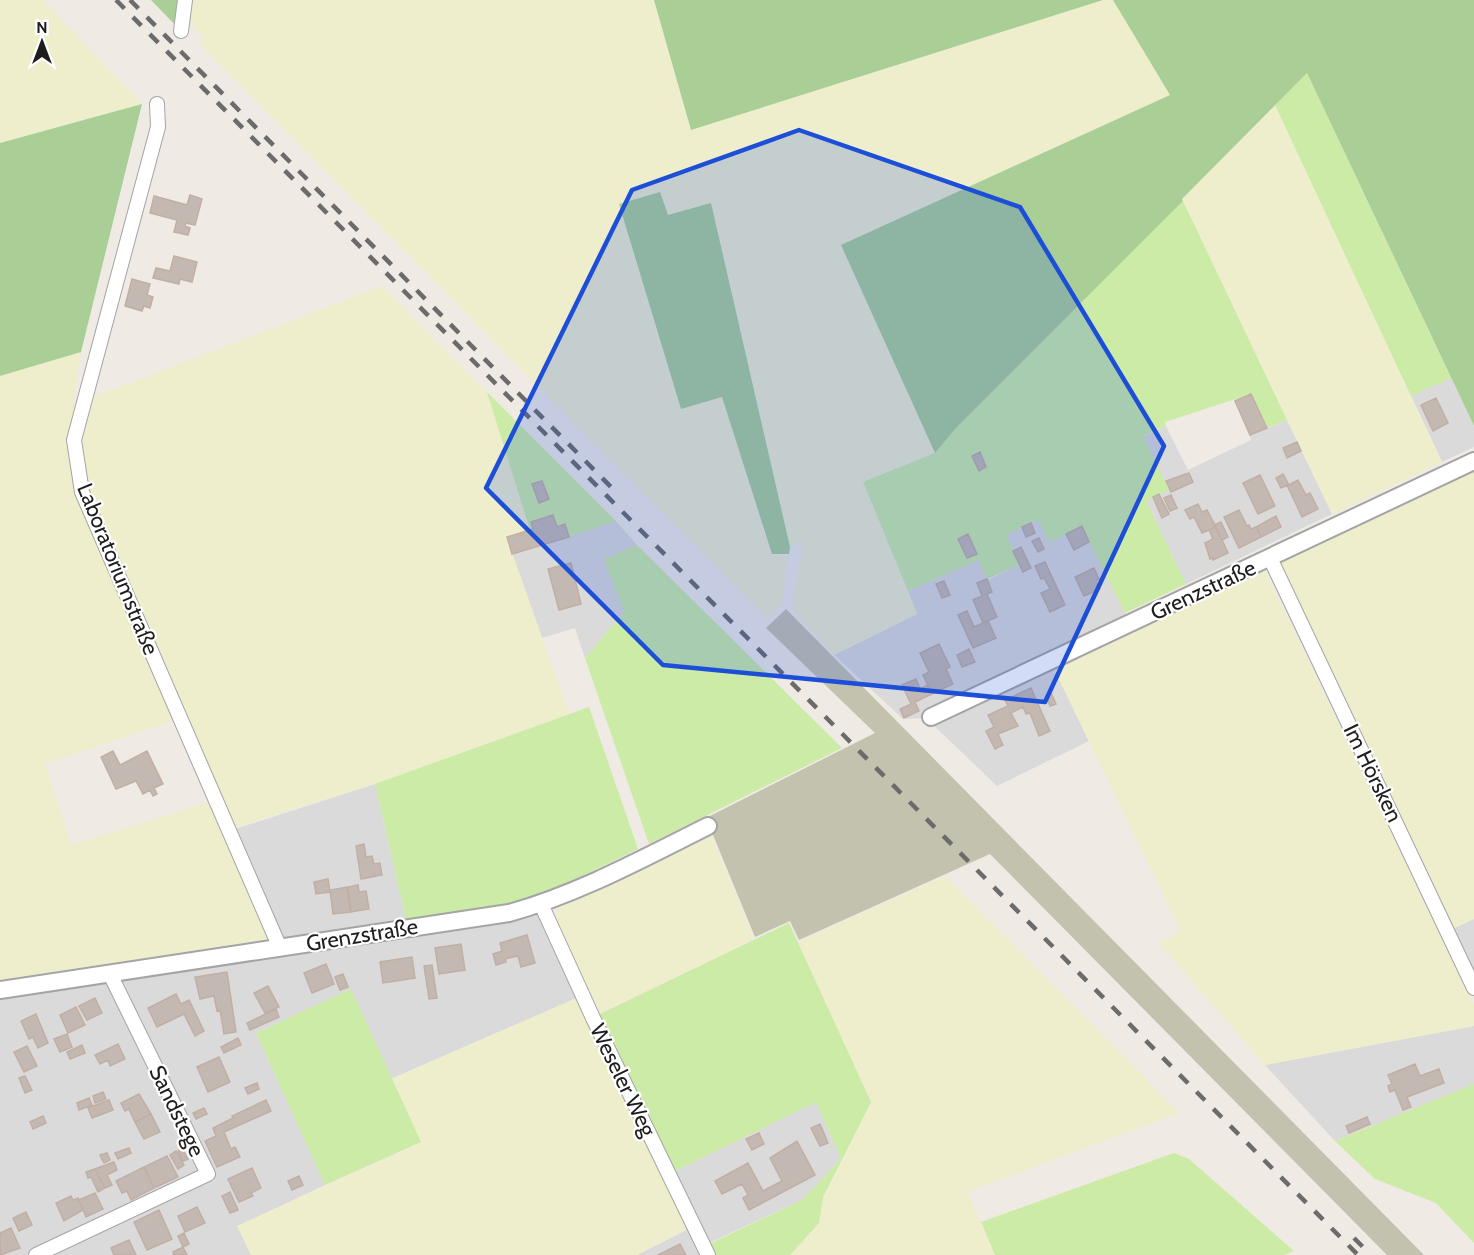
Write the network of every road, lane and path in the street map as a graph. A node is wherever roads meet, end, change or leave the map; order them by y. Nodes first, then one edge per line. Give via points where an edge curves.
1 (185, 0) edge
2 (181, 31) dead end
3 (157, 104) dead end
4 (1474, 461) edge
5 (1270, 558) junction
6 (931, 717) dead end
7 (708, 826) dead end
8 (541, 904) junction
9 (280, 948) junction
10 (110, 974) junction
11 (1474, 988) edge
12 (0, 990) edge
13 (36, 1255) edge
14 (708, 1255) edge

1 - 2 street
3 - 9 street, Laboratoriumstraße via 158,127 74,440 82,492
4 - 5 street, Grenzstraße
5 - 6 street, Grenzstraße
5 - 11 street, Im Hörsken
7 - 8 street, Grenzstraße
8 - 9 street, Grenzstraße via 509,913
8 - 14 street, Weseler Weg
9 - 10 street, Grenzstraße
10 - 12 street, Grenzstraße
10 - 13 street, Sandstege via 208,1174

